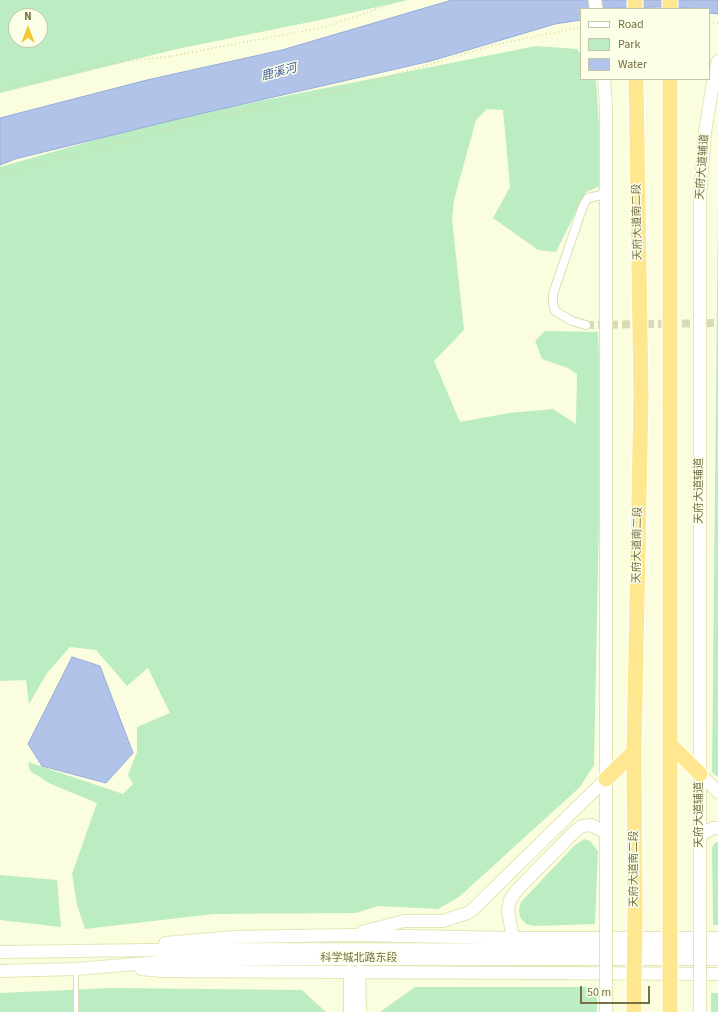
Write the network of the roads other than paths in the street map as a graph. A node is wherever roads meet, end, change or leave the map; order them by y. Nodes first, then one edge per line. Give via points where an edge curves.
1 (718, 61) edge
2 (604, 80) edge
3 (636, 80) edge
4 (670, 80) edge
5 (606, 194) junction
6 (586, 325) tunnel mouth
7 (670, 744) junction
8 (634, 752) junction
9 (700, 774) junction
10 (606, 779) junction
11 (718, 792) edge
12 (718, 828) edge
13 (606, 833) junction
14 (700, 835) junction
15 (351, 935) junction
16 (514, 938) junction
17 (718, 938) edge
18 (117, 950) junction
19 (718, 950) edge
20 (0, 952) edge
21 (718, 959) edge
22 (104, 966) junction
23 (76, 969) junction
24 (0, 971) edge
25 (354, 971) junction
26 (718, 974) edge
27 (76, 1012) edge
28 (350, 1012) edge
29 (360, 1012) edge
30 (606, 1012) edge
31 (634, 1012) edge
32 (670, 1012) edge
33 (700, 1012) edge

1 - 9 street, 天府大道辅道 via 705,132 700,197
2 - 5 street
3 - 8 highway, 天府大道南二段, bridge via 641,395
4 - 7 highway, bridge
5 - 6 street via 588,198 583,206 553,294 552,303 555,311 572,321
5 - 10 street
7 - 9 highway
7 - 32 highway, bridge
8 - 10 highway
8 - 31 highway, 天府大道南二段, bridge
9 - 11 street
9 - 14 street, 天府大道辅道
10 - 13 street
10 - 15 street via 470,912 443,921 404,921
12 - 14 street
13 - 16 street via 591,825 582,826 517,890 510,900 508,911
13 - 30 street, bridge
14 - 33 street, 天府大道辅道, bridge
15 - 16 street
15 - 18 street via 235,937 155,943
16 - 17 street
18 - 19 street, 科学城北路东段
18 - 20 street, 科学城北路东段
21 - 22 street, 科学城北路东段 via 253,959
22 - 23 street, 科学城北路东段
22 - 25 street via 162,971
23 - 24 street, 科学城北路东段
23 - 27 lane
25 - 26 street
25 - 28 street
25 - 29 street

